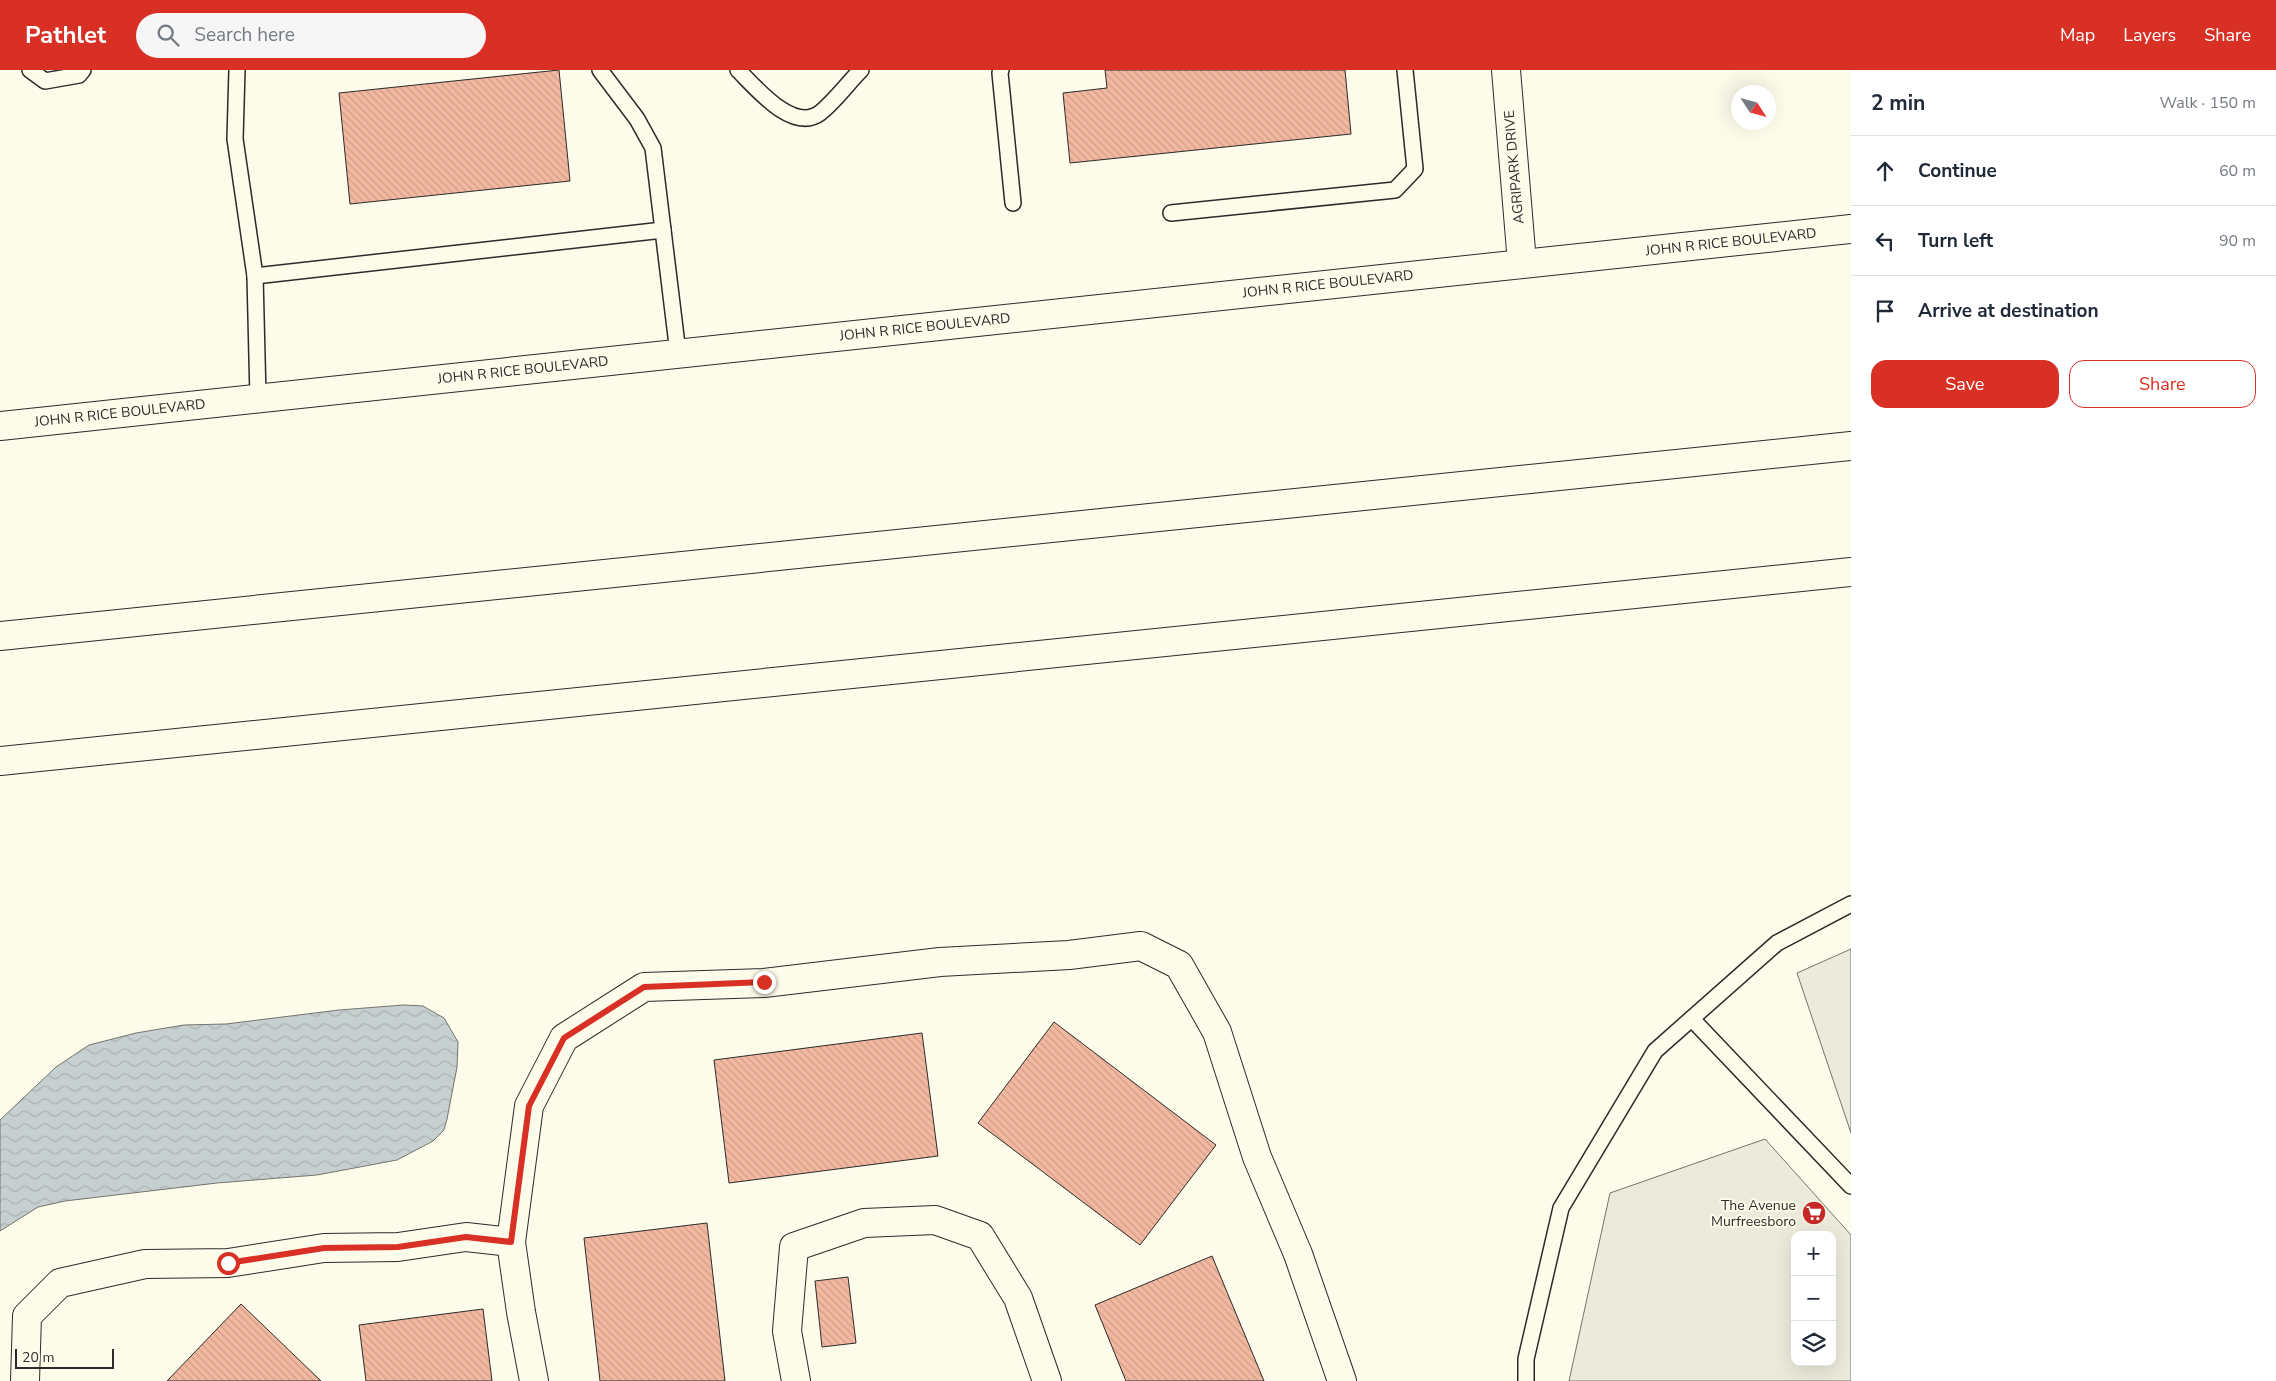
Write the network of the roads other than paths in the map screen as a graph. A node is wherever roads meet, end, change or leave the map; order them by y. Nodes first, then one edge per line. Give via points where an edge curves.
1 (30, 70) edge
2 (83, 70) edge
3 (237, 70) edge
4 (600, 70) edge
5 (738, 70) edge
6 (861, 70) edge
7 (1001, 70) edge
8 (1405, 70) edge
9 (1506, 70) edge
10 (1013, 203) dead end
11 (1171, 213) dead end
12 (1851, 229) edge
13 (663, 230) junction
14 (1522, 263) junction
15 (255, 276) junction
16 (678, 354) junction
17 (258, 398) junction
18 (0, 426) edge
19 (1851, 446) edge
20 (1851, 572) edge
21 (0, 636) edge
22 (0, 761) edge
23 (1851, 904) edge
24 (1692, 1019) junction
25 (1851, 1186) edge
26 (511, 1242) junction
27 (24, 1381) edge
28 (534, 1381) edge
29 (796, 1381) edge
30 (1048, 1381) edge
31 (1342, 1381) edge
32 (1526, 1381) edge

1 - 2 lane via 45,81 80,74
3 - 15 lane via 235,139
4 - 13 lane via 637,119 653,148
5 - 6 lane via 782,111 800,119 819,114
7 - 10 lane
8 - 11 lane via 1415,169 1395,190
9 - 14 main road, AGRIPARK DRIVE
12 - 14 main road, JOHN R RICE BOULEVARD
13 - 15 lane
13 - 16 lane
14 - 16 main road, JOHN R RICE BOULEVARD
15 - 17 lane
16 - 17 main road, JOHN R RICE BOULEVARD
17 - 18 main road, JOHN R RICE BOULEVARD
19 - 21 main road
20 - 22 main road
23 - 24 lane via 1777,944
24 - 25 lane
24 - 32 lane via 1655,1051 1561,1208 1526,1359
26 - 27 main road via 466,1237 398,1247 324,1248 228,1263 145,1264 60,1283 27,1316
26 - 28 main road
26 - 31 main road via 529,1106 564,1038 644,987 764,982 940,962 1069,955 1141,946 1179,965 1217,1032 1257,1157 1298,1254
29 - 30 main road via 787,1331 794,1247 864,1223 935,1220 980,1236 1018,1298

